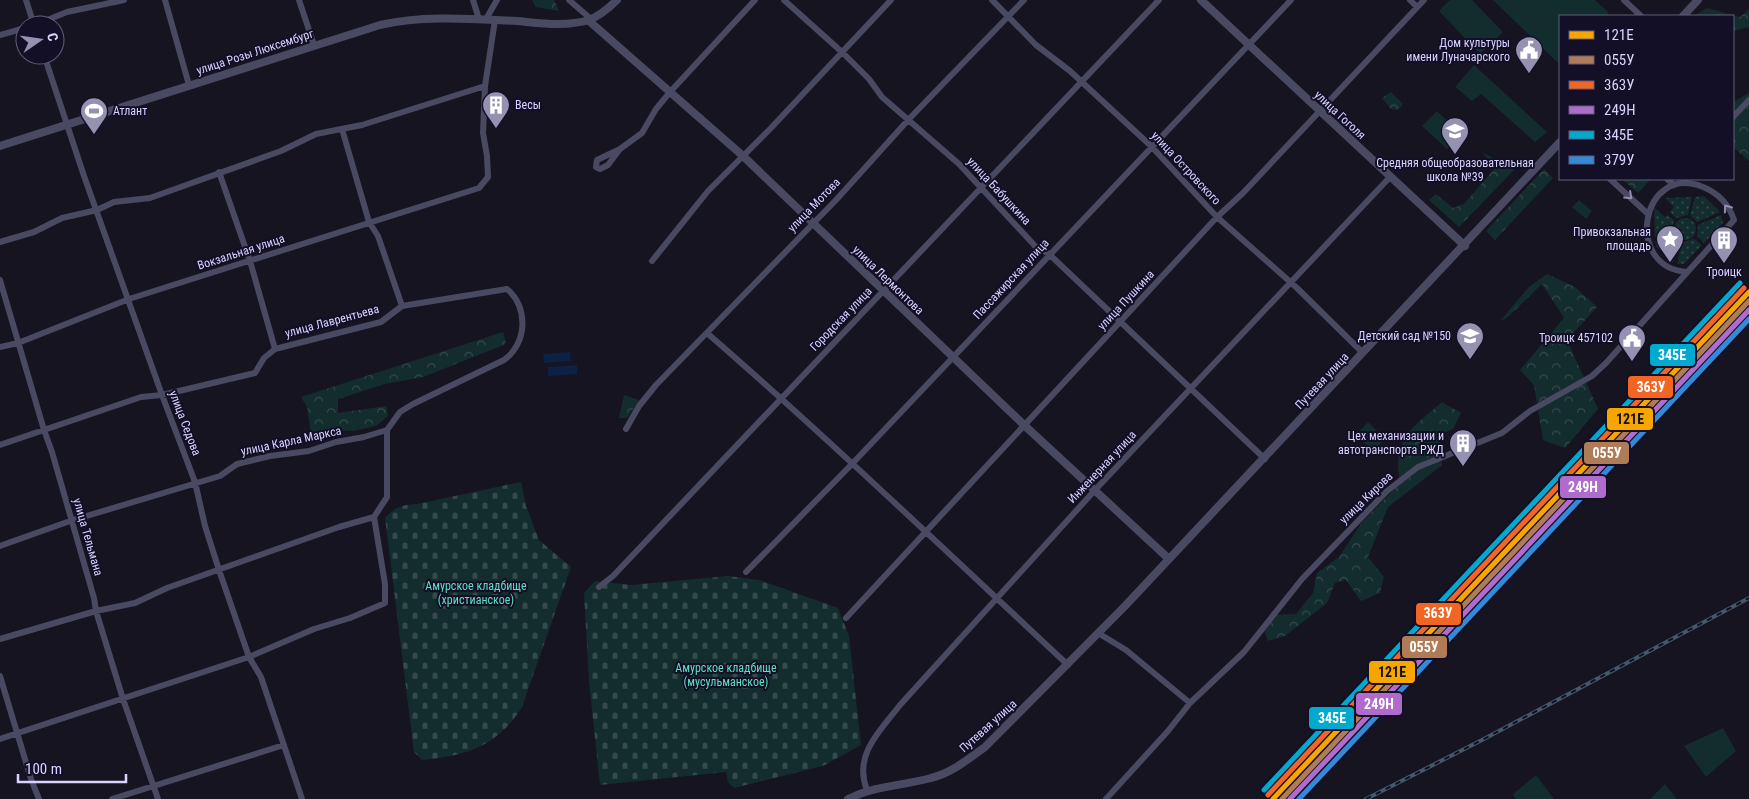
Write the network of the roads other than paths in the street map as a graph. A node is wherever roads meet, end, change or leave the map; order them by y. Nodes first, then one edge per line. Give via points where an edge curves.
1 (26, 0) edge
2 (124, 0) edge
3 (165, 0) edge
4 (299, 0) edge
5 (473, 0) edge
6 (497, 0) edge
7 (569, 0) edge
8 (617, 0) edge
9 (755, 0) edge
10 (784, 0) edge
11 (891, 0) edge
12 (992, 0) edge
13 (1024, 0) edge
14 (1159, 0) edge
15 (1201, 0) edge
16 (1291, 0) edge
17 (1410, 0) edge
18 (1424, 0) edge
19 (1624, 0) edge
20 (1698, 0) edge
21 (1417, 7) junction
22 (31, 15) edge
23 (60, 15) edge
24 (1640, 15) edge
25 (1684, 15) edge
26 (1008, 16) junction
27 (483, 19) junction
28 (589, 19) junction
29 (495, 20) junction
30 (15, 31) edge
31 (0, 35) edge
32 (314, 45) junction
33 (1249, 46) junction
34 (843, 53) junction
35 (47, 65) edge
36 (1083, 83) junction
37 (189, 85) junction
38 (485, 86) junction
39 (671, 91) junction
40 (1749, 100) edge
41 (1320, 112) junction
42 (1734, 116) edge
43 (909, 119) junction
44 (68, 124) junction
45 (342, 129) junction
46 (1559, 143) edge
47 (0, 146) edge
48 (1151, 146) junction
49 (620, 149) dead end
50 (742, 156) junction
51 (219, 172) junction
52 (1390, 177) junction
53 (1611, 180) edge
54 (1668, 180) edge
55 (1674, 185) junction
56 (981, 189) junction
57 (98, 210) junction
58 (1648, 214) junction
59 (1217, 217) junction
60 (369, 222) junction
61 (813, 223) junction
62 (0, 242) edge
63 (1465, 246) junction
64 (1050, 254) junction
65 (250, 261) junction
66 (652, 261) dead end
67 (1687, 272) junction
68 (0, 280) edge
69 (1291, 283) junction
70 (883, 291) junction
71 (129, 299) junction
72 (402, 306) junction
73 (1122, 321) junction
74 (707, 333) junction
75 (18, 343) junction
76 (0, 347) edge
77 (275, 349) junction
78 (1363, 353) junction
79 (953, 357) junction
80 (1190, 389) junction
81 (162, 395) junction
82 (781, 398) junction
83 (1024, 425) junction
84 (626, 429) dead end
85 (44, 430) junction
86 (387, 430) junction
87 (0, 444) edge
88 (1265, 459) junction
89 (852, 465) junction
90 (196, 482) junction
91 (1095, 490) junction
92 (374, 517) junction
93 (70, 521) junction
94 (925, 533) junction
95 (0, 546) edge
96 (1169, 559) junction
97 (219, 570) junction
98 (746, 572) dead end
99 (599, 587) dead end
100 (998, 598) junction
101 (96, 611) junction
102 (846, 618) dead end
103 (1098, 634) junction
104 (0, 639) edge
105 (249, 657) junction
106 (1068, 665) junction
107 (0, 676) edge
108 (123, 699) junction
109 (1190, 703) junction
110 (17, 734) junction
111 (0, 739) edge
112 (284, 745) junction
113 (154, 786) junction
114 (867, 790) junction
115 (39, 799) edge
116 (112, 799) edge
117 (158, 799) edge
118 (302, 799) edge
119 (848, 799) edge
120 (1106, 799) edge

1 - 22 street
2 - 23 street
3 - 37 street
4 - 32 street
5 - 27 street
6 - 27 street
7 - 28 street
8 - 28 street
9 - 39 street
10 - 34 street, улица Бабушкина
11 - 34 street
12 - 26 street, улица Островского
13 - 26 street, улица Мотова
14 - 36 street, Городская улица
15 - 33 street, улица Гоголя
16 - 33 street, Пассажирская улица
17 - 21 street
18 - 21 street, улица Пушкина
19 - 24 street
20 - 25 street
21 - 41 street, улица Пушкина
26 - 36 street, улица Островского via 1036,45
26 - 43 street, улица Мотова
27 - 29 street, улица Розы Люксембург
27 - 32 street, улица Розы Люксембург via 398,20
28 - 29 street, улица Розы Люксембург via 564,23
28 - 39 street, улица Лермонтова
29 - 38 street
30 - 31 street
32 - 37 street, улица Розы Люксембург
33 - 41 street, улица Гоголя
33 - 48 street, Пассажирская улица
34 - 43 street, улица Бабушкина via 882,97
34 - 50 street
35 - 44 street, улица Седова
36 - 48 street, улица Островского
36 - 56 street, Городская улица
37 - 44 street, улица Розы Люксембург
38 - 45 street
38 - 60 street, Вокзальная улица via 482,137 488,156 488,178 479,188
39 - 49 street via 642,133
39 - 50 street, улица Лермонтова
40 - 42 street
41 - 52 street, улица Гоголя
41 - 59 street, улица Пушкина
43 - 56 street, улица Бабушкина via 959,164
43 - 61 street, улица Мотова
44 - 47 street, улица Розы Люксембург
44 - 57 street, улица Седова
45 - 51 street via 316,134 281,151
45 - 60 street
46 - 63 street, Путевая улица
48 - 59 street, улица Островского
48 - 64 street, Пассажирская улица
50 - 61 street, улица Лермонтова
50 - 66 street via 708,191
51 - 57 street via 150,198 114,202
51 - 65 street
52 - 63 street, улица Гоголя
52 - 69 street, Инженерная улица
53 -> 58 street
54 - 55 street
55 - 58 street via 1656,199
67 -> 55 street via 1734,220 1731,210 1714,193 1694,184
56 - 64 street, улица Бабушкина via 1036,247
56 - 70 street, Городская улица
57 - 62 street via 62,218 34,232
57 - 71 street, улица Седова
58 - 67 street via 1648,239 1654,253 1671,268
59 - 69 street, улица Островского
59 - 73 street, улица Пушкина
60 - 65 street, Вокзальная улица
60 - 72 street via 378,236
61 - 70 street, улица Лермонтова
61 - 74 street, улица Мотова
63 - 78 street, Путевая улица
64 - 73 street, улица Бабушкина
64 - 79 street, Пассажирская улица
65 - 71 street, Вокзальная улица
65 - 77 street
67 - 109 street, улица Кирова via 1592,376 1530,411 1502,433 1418,467 1393,486 1297,585 1234,662
68 - 75 street, улица Тельмана
69 - 78 street, улица Островского
69 - 80 street, Инженерная улица
70 - 79 street, улица Лермонтова
70 - 82 street, Городская улица
71 - 75 street, Вокзальная улица
71 - 81 street, улица Седова
72 - 77 street, улица Лаврентьева via 381,322
72 - 86 street, улица Лаврентьева via 507,289 517,299 523,319 522,334 515,352 504,360 413,404 400,412
73 - 80 street, улица Бабушкина
73 - 83 street, улица Пушкина
74 - 82 street
74 - 84 street, улица Мотова via 638,406
75 - 76 street, Вокзальная улица
75 - 85 street, улица Тельмана
77 - 81 street, улица Лаврентьева via 264,358 255,373
78 - 88 street, Путевая улица
79 - 83 street, улица Лермонтова
79 - 89 street, Пассажирская улица
80 - 88 street, улица Бабушкина
80 - 91 street, Инженерная улица
81 - 85 street, улица Лаврентьева via 141,397
81 - 90 street, улица Седова
82 - 89 street
82 - 99 street, Городская улица
83 - 91 street, улица Лермонтова
83 - 94 street, улица Пушкина
85 - 87 street, улица Лаврентьева
85 - 93 street, улица Тельмана
86 - 90 street, улица Карла Маркса via 309,451 237,464 220,476
86 - 92 street via 387,498
88 - 96 street, Путевая улица
89 - 94 street
89 - 98 street, Пассажирская улица
90 - 93 street, улица Карла Маркса
90 - 97 street, улица Седова
91 - 96 street, улица Лермонтова
91 - 100 street, Инженерная улица
92 - 97 street
92 - 105 street via 385,603
93 - 95 street, улица Карла Маркса
93 - 101 street, улица Тельмана
94 - 100 street
94 - 102 street, улица Пушкина
96 - 103 street, Путевая улица
97 - 101 street via 166,588 135,603
97 - 105 street, улица Седова
100 - 106 street
100 - 114 street, Инженерная улица via 881,730 863,759 862,778
101 - 104 street
101 - 108 street, улица Тельмана
103 - 106 street, Путевая улица
103 - 109 street via 1126,650
105 - 108 street
105 - 112 street, улица Седова via 261,677
106 - 114 street, Путевая улица via 985,747 959,766 930,779
107 - 110 street
108 - 110 street
108 - 113 street, улица Тельмана
109 - 120 street, улица Кирова
110 - 111 street
110 - 115 street
112 - 113 street
112 - 118 street, улица Седова
113 - 116 street
113 - 117 street, улица Тельмана
114 - 119 street, Путевая улица

